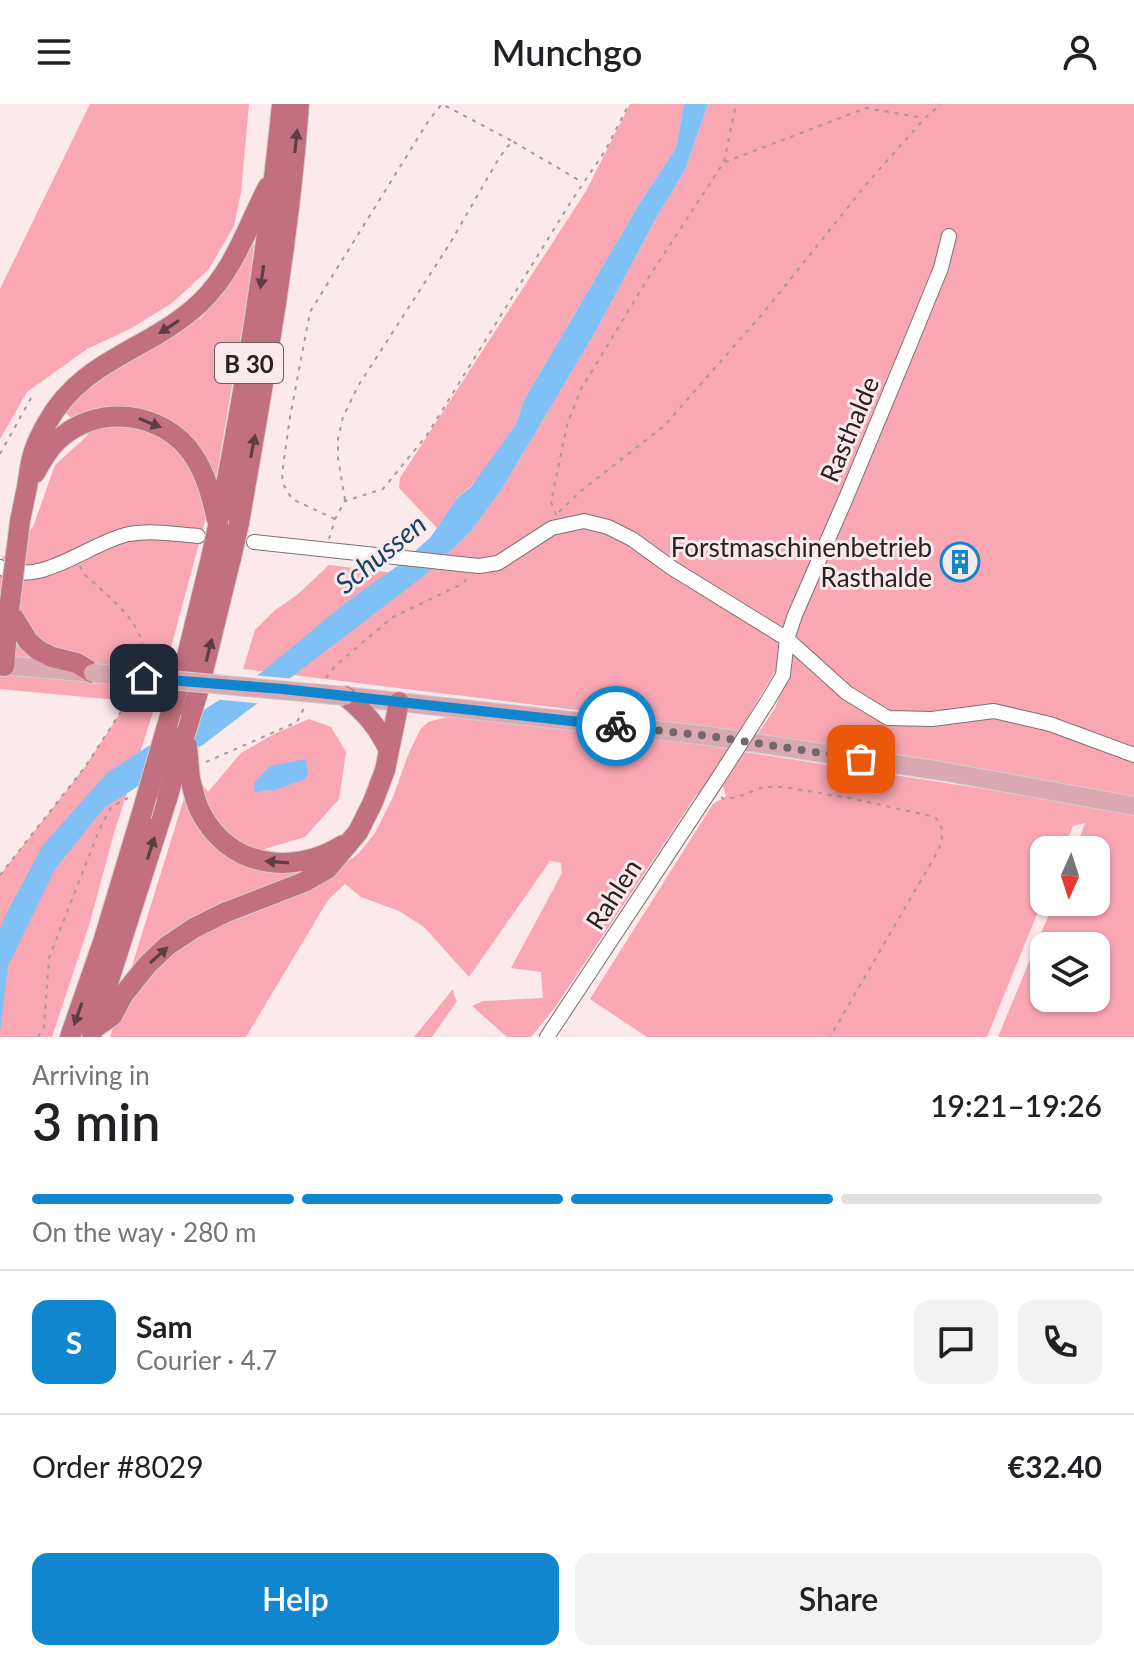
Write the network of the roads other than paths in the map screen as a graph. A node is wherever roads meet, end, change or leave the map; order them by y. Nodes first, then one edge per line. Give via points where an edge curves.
1 (282, 104) edge
2 (299, 104) edge
3 (283, 177) junction
4 (275, 199) junction
5 (949, 236) dead end
6 (27, 487) junction
7 (218, 526) junction
8 (198, 536) dead end
9 (254, 542) dead end
10 (221, 558) junction
11 (0, 567) edge
12 (9, 610) junction
13 (787, 639) junction
14 (2, 666) edge
15 (93, 673) junction
16 (345, 696) junction
17 (399, 702) junction
18 (767, 702) joint
19 (185, 734) junction
20 (389, 750) junction
21 (1134, 755) edge
22 (1134, 806) edge
23 (349, 841) junction
24 (92, 1033) edge
25 (70, 1037) edge
26 (547, 1037) edge

1 - 3 highway
3 -> 2 highway
3 - 4 highway
4 -> 6 highway via 235,259 185,317 101,366 67,394 33,451
4 -> 7 highway, B 30
10 -> 4 highway, B 30, bridge via 239,523 281,275
5 - 13 street, Rasthalde via 941,268
6 -> 7 highway via 57,440 76,427 101,418 152,421 193,455
6 - 12 highway, bridge
7 - 10 highway, B 30, bridge
8 - 11 street via 129,534 41,571 27,574
9 - 13 street via 474,566 498,563 552,528 584,521 632,539
19 -> 10 highway, B 30 via 198,692
10 -> 25 highway, B 30, bridge
12 - 14 highway
12 - 15 highway via 38,650
13 - 18 street, Rasthalde via 783,675
13 - 21 street via 847,693 888,718 994,711 1050,724
14 - 15 main road
15 - 16 main road, bridge
16 - 17 main road
16 - 20 highway via 365,712
17 - 20 highway
17 - 22 main road via 709,736
18 - 26 street, Rahlen, bridge
23 -> 19 highway, bridge via 325,856 273,863 245,857 225,844 198,807
24 -> 19 highway, B 30, bridge
20 - 23 highway via 366,819
24 -> 23 highway via 112,1016 123,995 167,946 224,913 327,869

